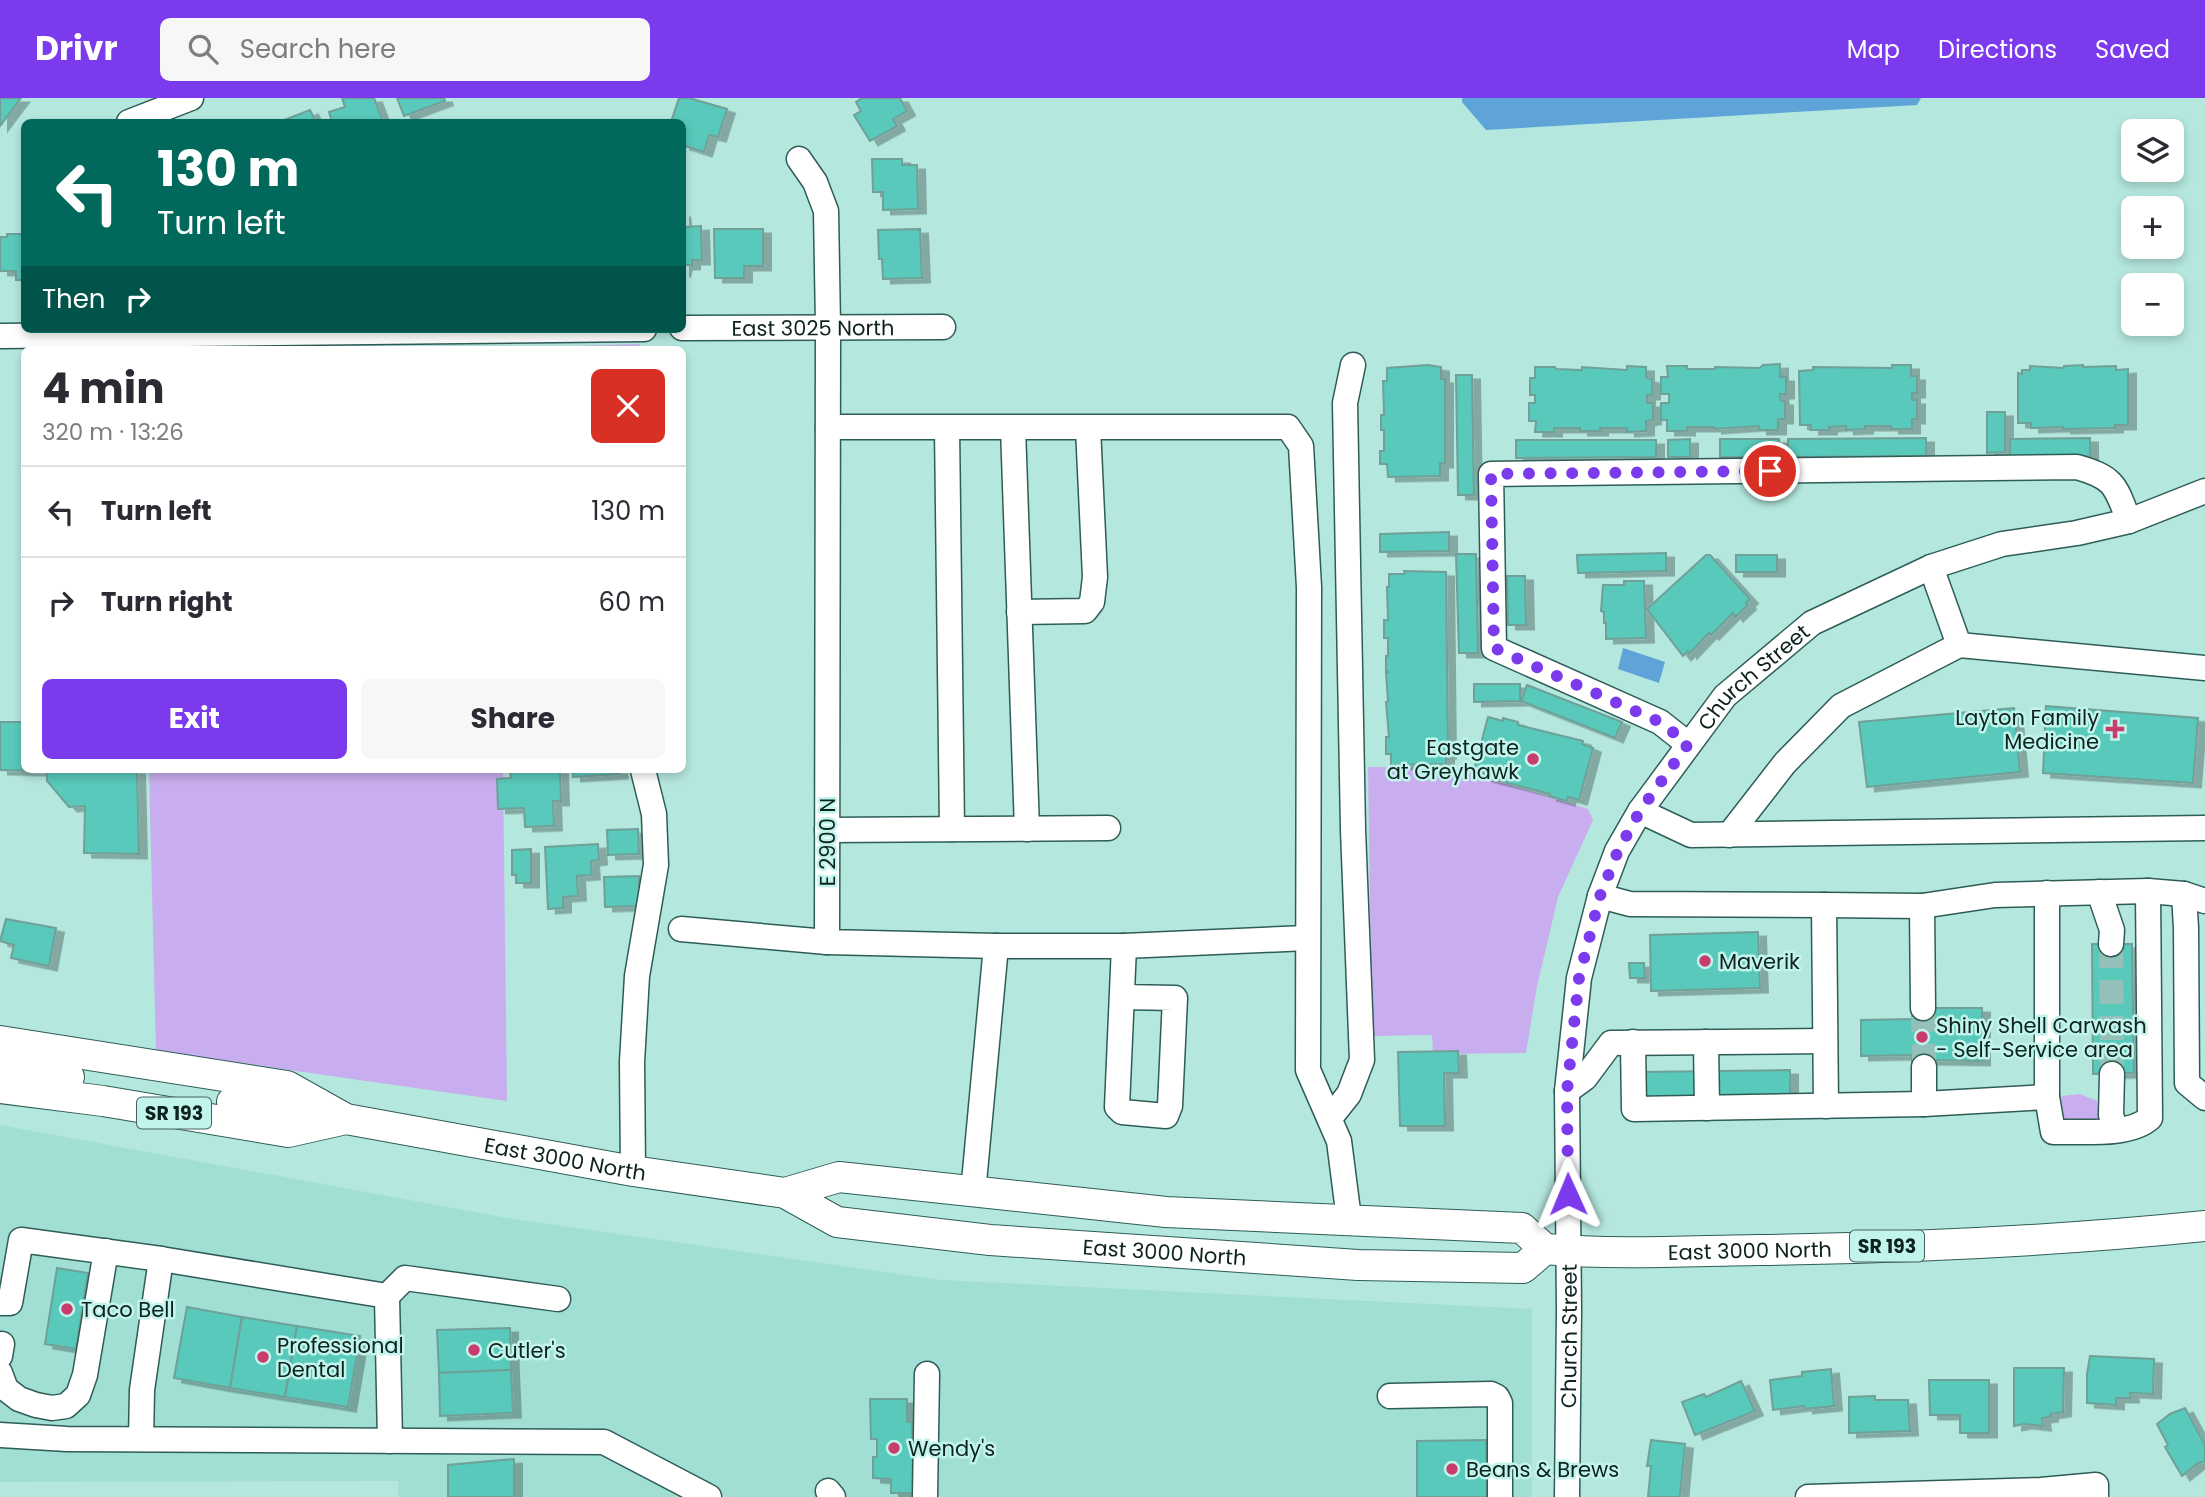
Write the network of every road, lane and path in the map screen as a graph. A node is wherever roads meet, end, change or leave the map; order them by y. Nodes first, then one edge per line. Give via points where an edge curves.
1 (191, 98) edge
2 (136, 119) edge
3 (799, 159) dead end
4 (828, 327) junction
5 (943, 327) dead end
6 (686, 328) edge
7 (94, 333) edge
8 (0, 336) edge
9 (1353, 365) dead end
10 (828, 427) junction
11 (947, 428) junction
12 (1013, 428) junction
13 (1088, 428) junction
14 (2205, 491) edge
15 (2129, 521) junction
16 (1930, 567) junction
17 (1019, 611) junction
18 (1959, 645) junction
19 (2205, 667) edge
20 (1688, 744) junction
21 (644, 773) edge
22 (1640, 811) junction
23 (1108, 828) dead end
24 (2205, 828) edge
25 (952, 829) junction
26 (1027, 829) junction
27 (827, 830) junction
28 (1729, 835) junction
29 (2148, 891) junction
30 (2099, 892) junction
31 (2047, 893) junction
32 (1600, 896) junction
33 (2194, 897) edge
34 (1824, 905) junction
35 (1922, 906) junction
36 (681, 929) dead end
37 (1307, 938) junction
38 (827, 942) junction
39 (2111, 944) tunnel mouth
40 (996, 946) junction
41 (1124, 946) junction
42 (2196, 981) edge
43 (1122, 996) junction
44 (1923, 1008) tunnel mouth
45 (0, 1041) edge
46 (1825, 1041) junction
47 (1633, 1042) junction
48 (1706, 1042) junction
49 (0, 1066) edge
50 (1923, 1067) tunnel mouth
51 (2112, 1074) tunnel mouth
52 (0, 1088) edge
53 (1567, 1091) junction
54 (2047, 1097) junction
55 (2205, 1098) edge
56 (317, 1103) junction
57 (1924, 1104) junction
58 (1826, 1106) junction
59 (1707, 1108) junction
60 (1330, 1118) junction
61 (346, 1119) junction
62 (2116, 1130) junction
63 (634, 1171) junction
64 (785, 1193) junction
65 (973, 1193) junction
66 (1349, 1219) junction
67 (2205, 1226) edge
68 (1556, 1250) junction
69 (106, 1251) junction
70 (161, 1259) junction
71 (387, 1296) junction
72 (558, 1299) dead end
73 (0, 1303) edge
74 (0, 1373) edge
75 (926, 1374) dead end
76 (1390, 1396) dead end
77 (0, 1435) edge
78 (141, 1439) junction
79 (390, 1441) junction
80 (2096, 1491) edge
81 (709, 1497) edge
82 (925, 1497) edge
83 (1500, 1497) edge
84 (1567, 1497) edge
85 (1808, 1497) edge

1 - 2 street
3 - 4 street, E 2900 N via 815,182 826,211
4 - 5 street, East 3025 North
4 - 6 street, East 3025 North
4 - 10 street, E 2900 N
7 - 8 street
9 - 60 street via 1345,404 1362,1059 1349,1094
10 - 11 street
10 - 27 street, E 2900 N
11 - 12 street
11 - 25 street
12 - 13 street
12 - 17 street
13 - 17 street via 1095,578 1092,602 1085,611
13 - 37 street via 1288,427 1301,446 1308,587
14 - 15 street, Church Street
15 - 16 street, Church Street via 2001,544
15 - 20 street via 2117,491 2103,474 2077,467 1491,474 1494,648 1660,722
16 - 18 street
16 - 20 street, Church Street via 1812,623 1725,696
17 - 26 street
18 - 19 street
18 - 28 street via 1841,706 1785,762
20 - 22 street, Church Street
21 - 63 street via 654,814 656,865 637,976 632,1062
22 - 28 street via 1691,835
22 - 32 street, Church Street
23 - 26 street
24 - 28 street
25 - 26 street
25 - 27 street
27 - 38 street, E 2900 N
29 - 30 street
29 - 33 street
29 - 62 street via 2150,1118 2136,1127
30 - 31 street
30 - 39 street via 2112,930
31 - 35 street
31 - 54 street
32 - 34 street via 1630,904
32 - 53 street, Church Street via 1579,978
33 - 42 street
34 - 35 street
34 - 46 street
35 - 44 street
36 - 38 street
37 - 41 street
37 - 60 street via 1308,1070
38 - 40 street
40 - 41 street
40 - 65 street
41 - 43 street
42 - 55 street via 2187,1083
43 - 43 street via 1117,1107 1122,1112 1167,1116 1175,998
45 - 56 main road, East 3000 North / SR 193 via 287,1086
46 - 48 street
46 - 58 street
47 - 48 street
47 - 53 street via 1611,1043 1585,1078
47 - 59 street via 1634,1109
48 - 59 street
49 - 56 main road via 265,1107 298,1110
50 - 57 street
51 - 62 street via 2111,1115
52 - 61 main road, East 3000 North / SR 193 via 288,1132
53 - 68 street, Church Street
54 - 57 street
54 - 62 street via 2053,1132
56 - 61 main road, East 3000 North / SR 193
57 - 58 street
58 - 59 street
60 - 66 street via 1339,1141
61 - 63 main road, East 3000 North / SR 193
63 - 64 main road, East 3000 North / SR 193
64 - 65 main road, East 3000 North / SR 193 via 839,1177
64 - 68 main road, East 3000 North / SR 193 via 837,1222 989,1240 1358,1265 1509,1268 1522,1268
65 - 66 main road, East 3000 North / SR 193 via 1166,1212
66 - 68 main road, East 3000 North / SR 193 via 1522,1227
67 - 68 main road, East 3000 North / SR 193 via 2105,1236 1815,1250
68 - 84 street, Church Street
69 - 70 street
69 - 73 street via 21,1240 10,1303
69 - 74 street via 78,1395 66,1406 36,1405 6,1389
70 - 71 street
70 - 78 street via 142,1390
71 - 72 street via 405,1278
71 - 79 street
75 - 82 street
76 - 83 street via 1497,1397
77 - 78 street
78 - 79 street
79 - 81 street via 604,1442
80 - 85 street

